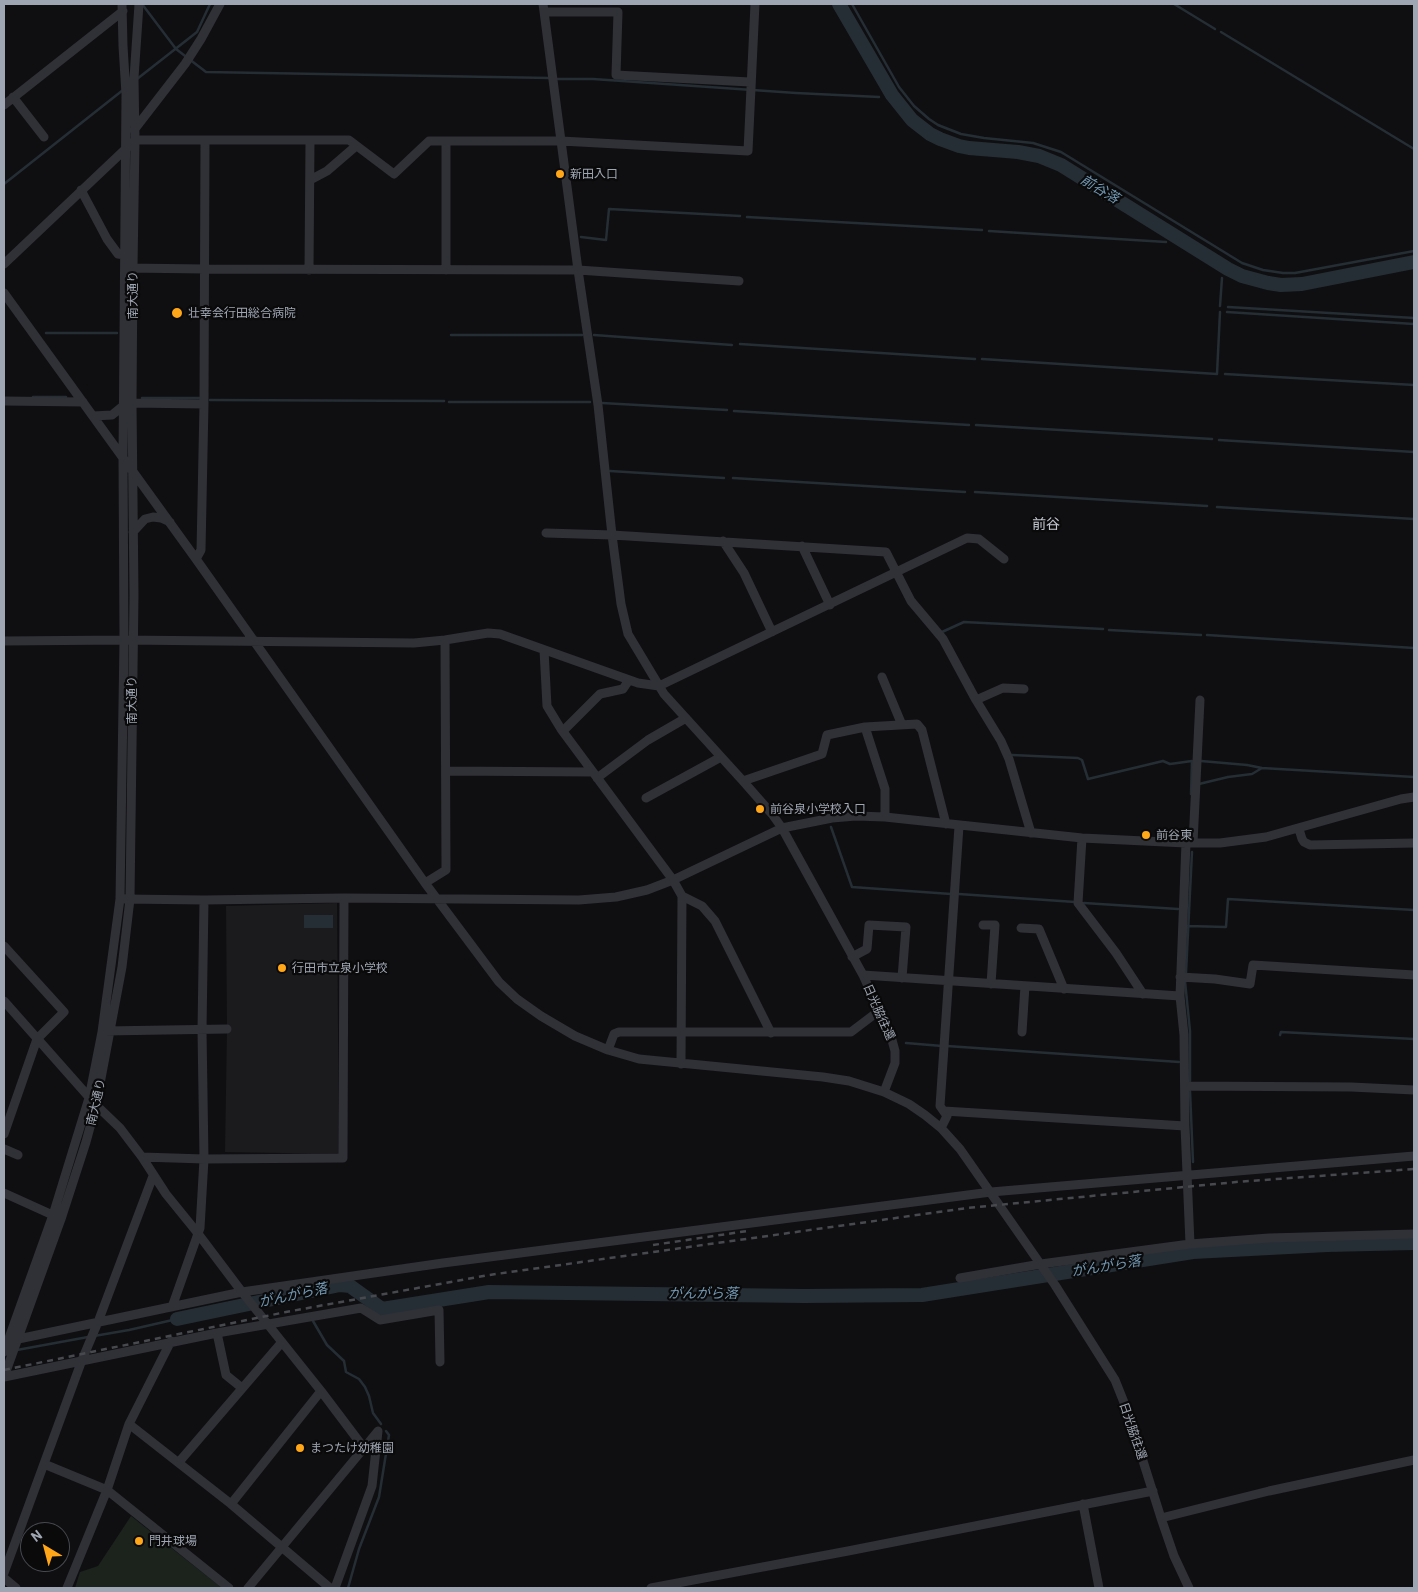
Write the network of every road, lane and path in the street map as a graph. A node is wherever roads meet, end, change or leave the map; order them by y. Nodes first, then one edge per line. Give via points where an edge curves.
1 (139, 4) edge
2 (220, 4) edge
3 (755, 4) edge
4 (123, 7) edge
5 (544, 8) edge
6 (750, 83) junction
7 (130, 85) junction
8 (13, 97) junction
9 (4, 104) edge
10 (134, 130) junction
11 (44, 137) dead end
12 (135, 140) junction
13 (205, 140) junction
14 (310, 140) junction
15 (561, 141) junction
16 (446, 142) junction
17 (356, 146) junction
18 (126, 147) junction
19 (310, 180) junction
20 (81, 190) junction
21 (125, 255) junction
22 (4, 264) edge
23 (129, 268) junction
24 (205, 269) junction
25 (309, 270) junction
26 (446, 270) junction
27 (578, 270) junction
28 (739, 281) dead end
29 (4, 293) edge
30 (4, 401) edge
31 (83, 402) junction
32 (132, 403) junction
33 (204, 404) junction
34 (123, 406) junction
35 (93, 416) junction
36 (122, 457) junction
37 (133, 471) junction
38 (170, 522) junction
39 (133, 532) junction
40 (546, 533) dead end
41 (612, 535) junction
42 (723, 541) junction
43 (802, 546) junction
44 (196, 559) junction
45 (1004, 559) dead end
46 (896, 572) junction
47 (830, 605) junction
48 (772, 632) junction
49 (4, 640) edge
50 (128, 640) junction
51 (445, 640) junction
52 (255, 642) junction
53 (544, 650) junction
54 (882, 677) dead end
55 (628, 680) junction
56 (659, 686) junction
57 (1024, 689) dead end
58 (976, 700) junction
59 (1200, 700) dead end
60 (686, 718) junction
61 (902, 725) junction
62 (865, 728) junction
63 (563, 731) junction
64 (721, 757) junction
65 (446, 771) junction
66 (595, 775) junction
67 (743, 781) junction
68 (1414, 797) edge
69 (646, 798) dead end
70 (885, 818) junction
71 (946, 824) junction
72 (960, 826) junction
73 (782, 828) junction
74 (1299, 829) junction
75 (1031, 833) junction
76 (1082, 838) junction
77 (1190, 843) junction
78 (1414, 843) edge
79 (673, 880) junction
80 (425, 883) junction
81 (682, 896) junction
82 (344, 898) junction
83 (120, 899) junction
84 (130, 899) junction
85 (436, 899) junction
86 (204, 900) junction
87 (982, 924) dead end
88 (1021, 928) dead end
89 (4, 946) edge
90 (852, 957) junction
91 (863, 975) junction
92 (1414, 975) edge
93 (1180, 977) junction
94 (902, 978) junction
95 (949, 981) junction
96 (992, 984) junction
97 (1025, 986) junction
98 (1064, 989) junction
99 (1143, 994) junction
100 (1180, 996) junction
101 (4, 1001) edge
102 (880, 1010) junction
103 (227, 1029) dead end
104 (202, 1030) junction
105 (107, 1031) junction
106 (681, 1032) junction
107 (1022, 1032) dead end
108 (771, 1033) junction
109 (38, 1039) junction
110 (608, 1050) junction
111 (680, 1064) junction
112 (1186, 1086) junction
113 (1414, 1090) edge
114 (884, 1092) junction
115 (90, 1098) junction
116 (96, 1105) junction
117 (944, 1111) junction
118 (1186, 1126) junction
119 (941, 1128) junction
120 (4, 1134) edge
121 (4, 1149) edge
122 (18, 1155) dead end
123 (1414, 1156) edge
124 (142, 1157) junction
125 (204, 1159) junction
126 (1188, 1174) junction
127 (153, 1176) junction
128 (991, 1192) junction
129 (4, 1193) edge
130 (57, 1217) junction
131 (199, 1234) junction
132 (1414, 1234) edge
133 (1190, 1244) junction
134 (1042, 1267) junction
135 (960, 1278) dead end
136 (242, 1292) junction
137 (172, 1307) junction
138 (98, 1322) junction
139 (268, 1324) junction
140 (216, 1332) junction
141 (171, 1341) junction
142 (282, 1342) junction
143 (9, 1346) edge
144 (82, 1360) junction
145 (440, 1362) dead end
146 (4, 1377) edge
147 (242, 1388) junction
148 (321, 1391) junction
149 (129, 1424) junction
150 (364, 1448) junction
151 (1414, 1460) edge
152 (179, 1462) junction
153 (44, 1464) junction
154 (107, 1490) junction
155 (1153, 1491) junction
156 (231, 1504) junction
157 (1083, 1504) junction
158 (1161, 1518) junction
159 (282, 1548) junction
160 (4, 1573) edge
161 (4, 1578) edge
162 (16, 1588) edge
163 (67, 1588) edge
164 (229, 1588) edge
165 (248, 1588) edge
166 (330, 1588) edge
167 (335, 1588) edge
168 (651, 1588) edge
169 (1099, 1588) edge
170 (1189, 1588) edge

1 - 7 street, 南大通り
2 - 10 street via 186,63
3 - 6 street
4 - 7 street, 南大通り via 123,46
4 - 8 street
5 - 6 street via 618,12 616,75
5 - 15 street, 日光脇往還
6 - 15 street via 748,151
7 - 10 street, 南大通り
7 - 18 street, 南大通り
8 - 9 street
8 - 11 street
10 - 12 street, 南大通り
12 - 13 street
12 - 18 street
12 - 23 street, 南大通り
13 - 14 street
13 - 24 street
14 - 17 street via 349,140
14 - 19 street
15 - 16 street
15 - 27 street, 日光脇往還
16 - 17 street via 429,142 394,174
16 - 26 street
17 - 19 street via 327,171
18 - 20 street
18 - 21 street, 南大通り
19 - 25 street
20 - 21 street via 107,238 118,254
20 - 22 street
21 - 23 street, 南大通り
23 - 24 street
23 - 32 street, 南大通り
23 - 34 street, 南大通り
24 - 25 street
24 - 33 street
25 - 26 street
26 - 27 street
27 - 28 street
27 - 41 street, 日光脇往還 via 598,405
29 - 31 street
30 - 31 street
31 - 35 street
32 - 33 street
32 - 37 street, 南大通り
33 - 44 street via 201,550
34 - 35 street via 112,415
34 - 36 street, 南大通り
35 - 36 street
36 - 37 street
36 - 50 street, 南大通り
37 - 38 street
37 - 39 street, 南大通り
38 - 39 street via 153,517 145,519
38 - 44 street
39 - 50 street, 南大通り via 134,595
40 - 41 street
41 - 42 street
41 - 56 street, 日光脇往還 via 628,634
42 - 43 street
42 - 48 street via 744,572
43 - 46 street via 886,552
43 - 47 street
44 - 52 street
45 - 46 street via 979,538 968,538
46 - 47 street
46 - 58 street via 911,601 943,639
47 - 48 street
48 - 56 street
49 - 50 street
50 - 52 street
50 - 83 street, 南大通り
50 - 84 street, 南大通り
51 - 52 street via 414,643
51 - 53 street via 500,634
51 - 65 street
52 - 80 street
53 - 55 street
53 - 63 street via 547,706
54 - 61 street
55 - 56 street
55 - 63 street via 623,690 600,694
56 - 60 street, 日光脇往還
57 - 58 street via 1003,688
58 - 75 street via 1009,759
59 - 77 street
60 - 64 street, 日光脇往還
60 - 66 street
61 - 62 street
61 - 71 street via 917,724 922,730
62 - 67 street via 827,735 822,754
62 - 70 street via 885,789
63 - 66 street
64 - 67 street, 日光脇往還
64 - 69 street
65 - 66 street
65 - 80 street via 446,870
66 - 79 street
67 - 73 street, 日光脇往還
68 - 74 street
70 - 71 street
70 - 73 street via 832,818
71 - 72 street
72 - 75 street
72 - 95 street
73 - 79 street
73 - 90 street, 日光脇往還
74 - 77 street via 1240,841
74 - 78 street via 1304,842 1313,845
75 - 76 street
76 - 77 street
76 - 99 street via 1078,903
77 - 93 street
79 - 81 street
79 - 85 street via 632,894 580,900
80 - 85 street
81 - 106 street
81 - 108 street via 702,906 715,921
82 - 85 street
82 - 86 street
82 - 125 street via 343,1158
83 - 84 street
83 - 105 street, 南大通り
84 - 86 street
84 - 105 street, 南大通り via 122,967
85 - 110 street via 499,982 517,999 558,1027
86 - 104 street
87 - 96 street via 995,925
88 - 98 street via 1040,929
89 - 109 street via 64,1012
90 - 91 street, 日光脇往還
90 - 94 street via 867,949 869,924 906,927
91 - 94 street
91 - 102 street, 日光脇往還
92 - 93 street via 1253,965 1250,984
93 - 100 street
94 - 95 street
95 - 96 street
95 - 117 street via 940,1106
96 - 97 street
97 - 98 street
97 - 107 street
98 - 99 street
99 - 100 street
100 - 112 street
101 - 109 street
102 - 108 street via 851,1032
102 - 114 street, 日光脇往還 via 895,1057
103 - 104 street
104 - 105 street
104 - 125 street
105 - 115 street, 南大通り
105 - 116 street, 南大通り
106 - 108 street
106 - 110 street via 619,1032 614,1034
106 - 111 street
109 - 115 street
109 - 120 street
110 - 111 street via 639,1059
111 - 114 street via 823,1077
112 - 113 street
112 - 118 street
114 - 119 street via 909,1104
115 - 116 street
115 - 130 street, 南大通り
116 - 124 street via 120,1128
116 - 130 street, 南大通り via 86,1142
117 - 118 street
117 - 119 street via 947,1116
118 - 126 street
119 - 128 street
121 - 122 street
123 - 126 street
124 - 125 street
124 - 127 street
125 - 131 street
126 - 128 street
126 - 133 street
127 - 131 street
127 - 138 street
128 - 134 street
128 - 136 street
129 - 130 street
130 - 143 street, 南大通り
131 - 136 street
131 - 137 street
132 - 133 street
133 - 134 street
134 - 135 street
134 - 155 street, 日光脇往還 via 1115,1380
136 - 137 street
136 - 139 street
137 - 138 street
138 - 143 street
138 - 144 street
139 - 140 street
139 - 142 street
139 - 145 street via 361,1308 380,1320 439,1310
140 - 141 street
140 - 147 street via 226,1375
141 - 144 street
141 - 149 street
142 - 147 street
142 - 148 street
143 - 146 street, 南大通り
144 - 146 street
144 - 153 street
147 - 152 street
148 - 150 street
148 - 156 street
149 - 152 street
149 - 154 street
150 - 159 street
150 - 167 street via 378,1432 372,1486
151 - 158 street
152 - 156 street
153 - 154 street
153 - 160 street
154 - 163 street
154 - 164 street
155 - 157 street
155 - 158 street, 日光脇往還
156 - 159 street
157 - 168 street
157 - 169 street
158 - 170 street, 日光脇往還
159 - 165 street
159 - 166 street
161 - 162 street

